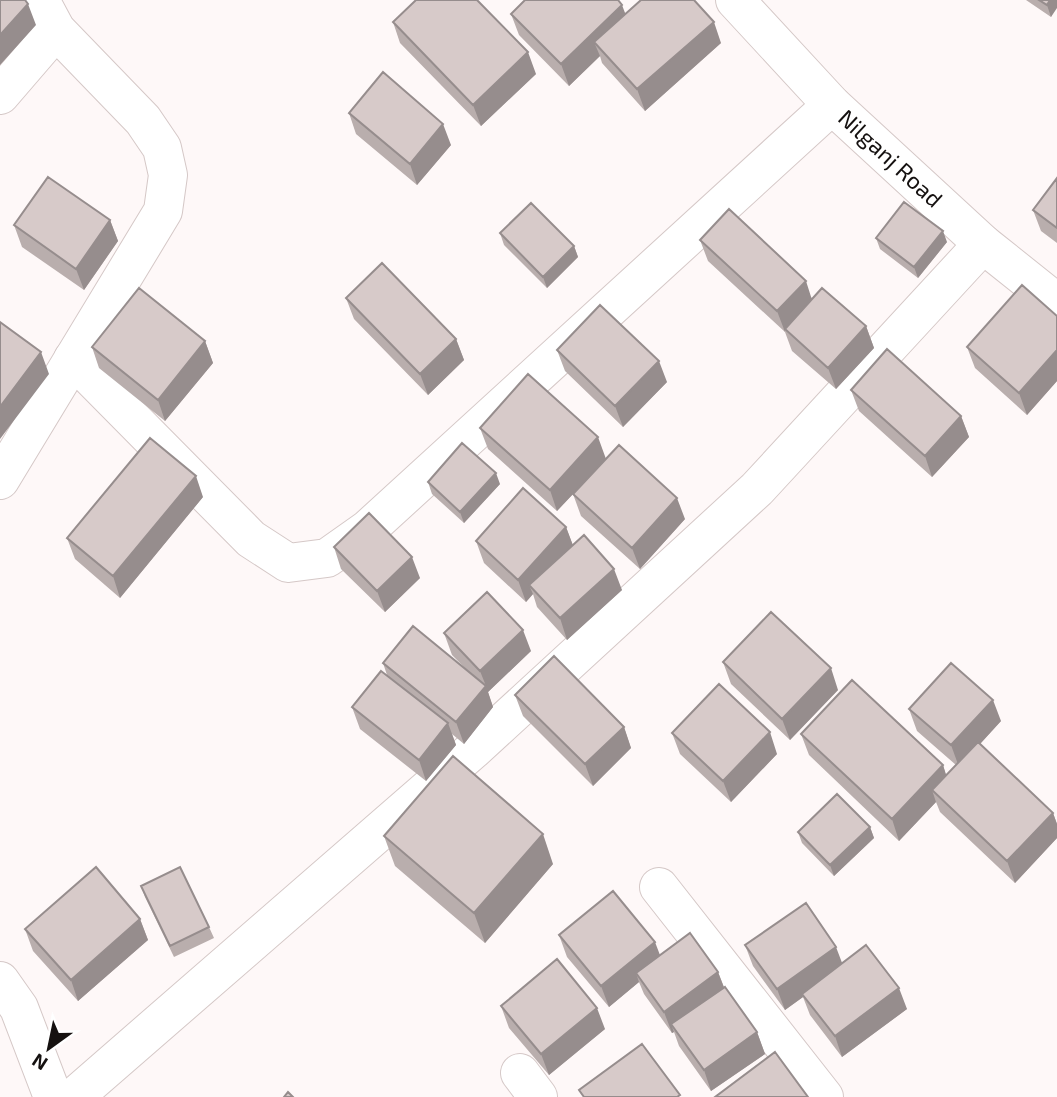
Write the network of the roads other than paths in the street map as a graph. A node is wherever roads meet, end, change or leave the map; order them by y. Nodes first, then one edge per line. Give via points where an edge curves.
1 (735, 0) edge
2 (48, 15) edge
3 (0, 95) edge
4 (832, 105) junction
5 (983, 244) junction
6 (1057, 303) edge
7 (73, 359) junction
8 (0, 480) edge
9 (659, 887) dead end
10 (0, 981) edge
11 (54, 1097) edge
12 (74, 1097) edge
13 (824, 1097) edge

1 - 4 street, Nilganj Road
2 - 3 street
2 - 7 street via 143,120 162,148 168,175 163,211
4 - 5 street, Nilganj Road
4 - 7 street via 369,529 327,558 288,563 251,538
5 - 6 street, Nilganj Road
5 - 12 street via 757,489 473,750
7 - 8 street
9 - 13 street
10 - 11 street via 19,1009

